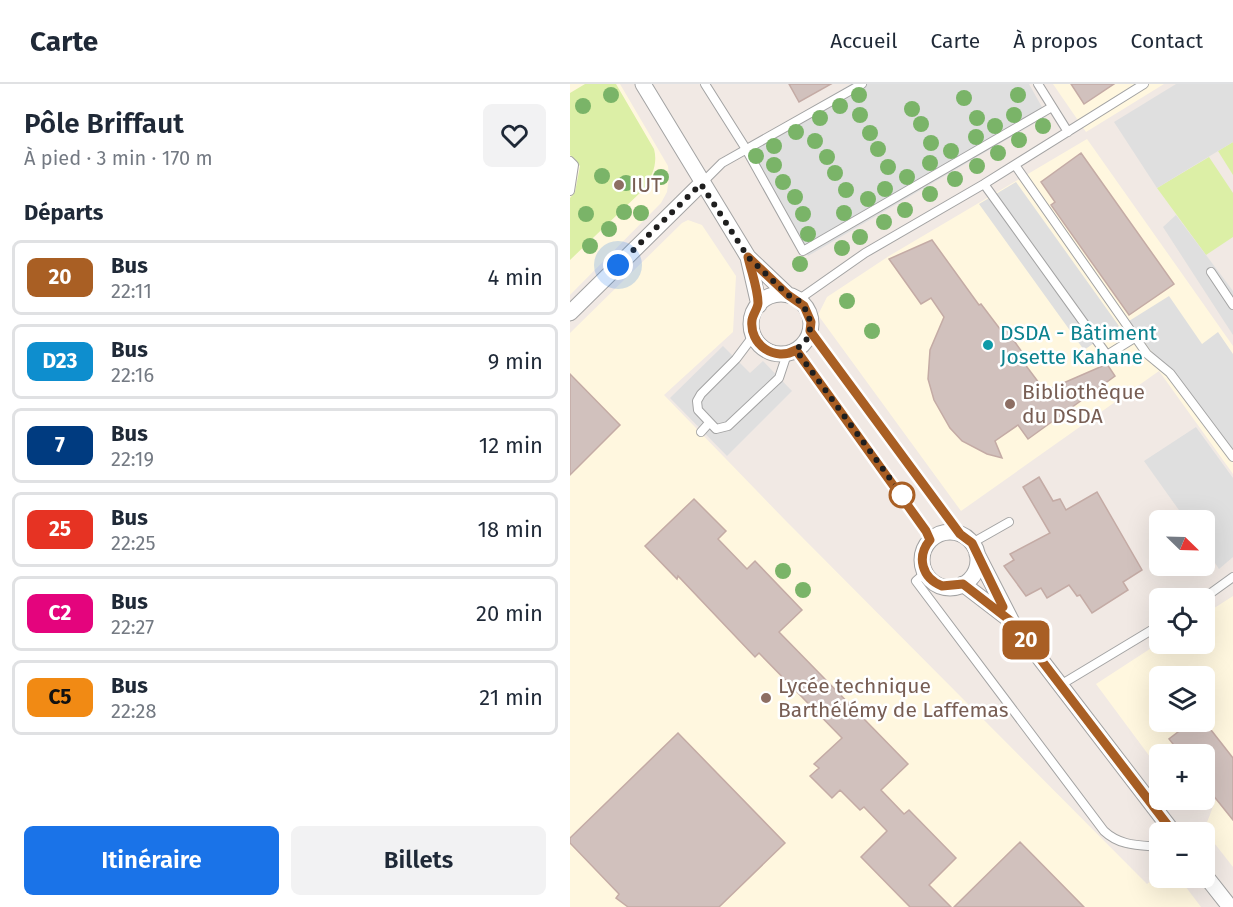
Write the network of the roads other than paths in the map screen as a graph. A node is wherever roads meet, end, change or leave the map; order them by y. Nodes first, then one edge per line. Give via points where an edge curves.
1 (642, 84) edge
2 (705, 84) edge
3 (862, 84) edge
4 (1038, 84) edge
5 (1144, 84) edge
6 (1052, 107) junction
7 (1068, 132) junction
8 (746, 149) junction
9 (570, 161) edge
10 (1015, 165) junction
11 (701, 184) junction
12 (984, 184) junction
13 (570, 191) edge
14 (748, 257) junction
15 (1211, 272) dead end
16 (793, 297) junction
17 (759, 305) junction
18 (1233, 305) edge
19 (570, 313) edge
20 (810, 331) junction
21 (754, 335) junction
22 (1136, 338) junction
23 (792, 352) junction
24 (709, 423) junction
25 (701, 432) dead end
26 (1233, 457) edge
27 (1009, 522) dead end
28 (960, 534) junction
29 (930, 540) junction
30 (975, 549) junction
31 (926, 573) junction
32 (1233, 577) edge
33 (963, 584) junction
34 (1215, 590) edge
35 (1012, 622) junction
36 (1149, 631) edge
37 (1062, 684) junction
38 (1166, 822) edge
39 (1149, 846) edge
40 (1215, 888) edge
41 (1230, 907) edge

1 - 11 street
2 - 8 lane
3 - 8 lane
4 - 6 lane
5 - 7 lane
6 - 7 lane
6 - 8 lane via 803,251
7 - 10 lane
8 - 11 lane via 722,163
9 - 13 lane via 574,165
10 - 12 lane
10 - 22 lane
11 - 14 street
11 - 19 street
12 - 16 lane
12 - 22 lane via 1107,355
14 - 16 street
14 - 17 street
15 - 18 lane
16 - 17 street via 772,296
16 - 20 street via 809,314
17 - 21 street via 752,319
20 - 23 street
20 - 28 lane
21 - 23 street via 771,352
21 - 24 lane via 701,394 698,410
22 - 26 lane via 1170,374
23 - 24 lane via 779,378 728,426 716,429
23 - 29 lane via 902,495
24 - 25 lane
27 - 30 lane
28 - 29 street via 944,532
28 - 30 street
29 - 31 street via 922,560
30 - 33 street via 973,575
30 - 35 street
31 - 33 street via 942,586
31 - 39 lane via 916,581 1104,831 1124,844
32 - 34 lane
33 - 35 street
35 - 37 street
36 - 37 lane
37 - 38 street
40 - 41 street

